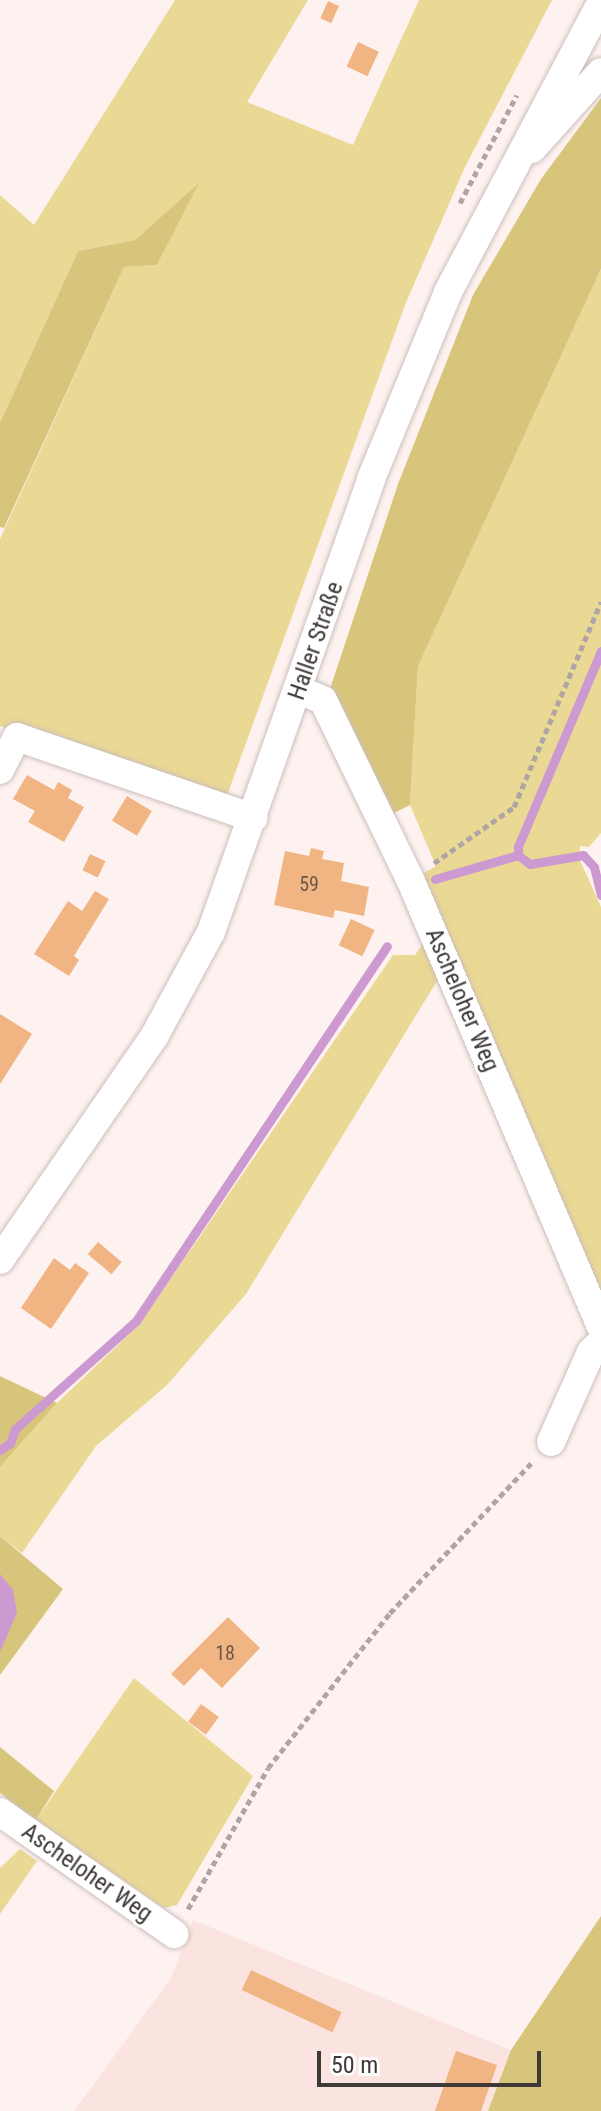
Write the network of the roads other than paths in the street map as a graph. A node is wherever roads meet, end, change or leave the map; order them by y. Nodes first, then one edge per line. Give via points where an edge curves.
1 (601, 3) edge
2 (601, 72) edge
3 (509, 172) junction
4 (299, 690) junction
5 (0, 770) edge
6 (254, 818) junction
7 (0, 1260) edge
8 (601, 1327) edge
9 (601, 1342) edge
10 (551, 1442) road end
11 (0, 1812) edge
12 (174, 1934) road end

1 - 3 street, Haller Straße
2 - 3 street
3 - 4 street, Haller Straße via 448,292 371,479
4 - 6 street, Haller Straße
4 - 8 street, Ascheloher Weg via 323,700 410,879
5 - 6 street via 17,737
6 - 7 street, Haller Straße via 211,932 155,1035
9 - 10 street via 591,1352
11 - 12 street, Ascheloher Weg

